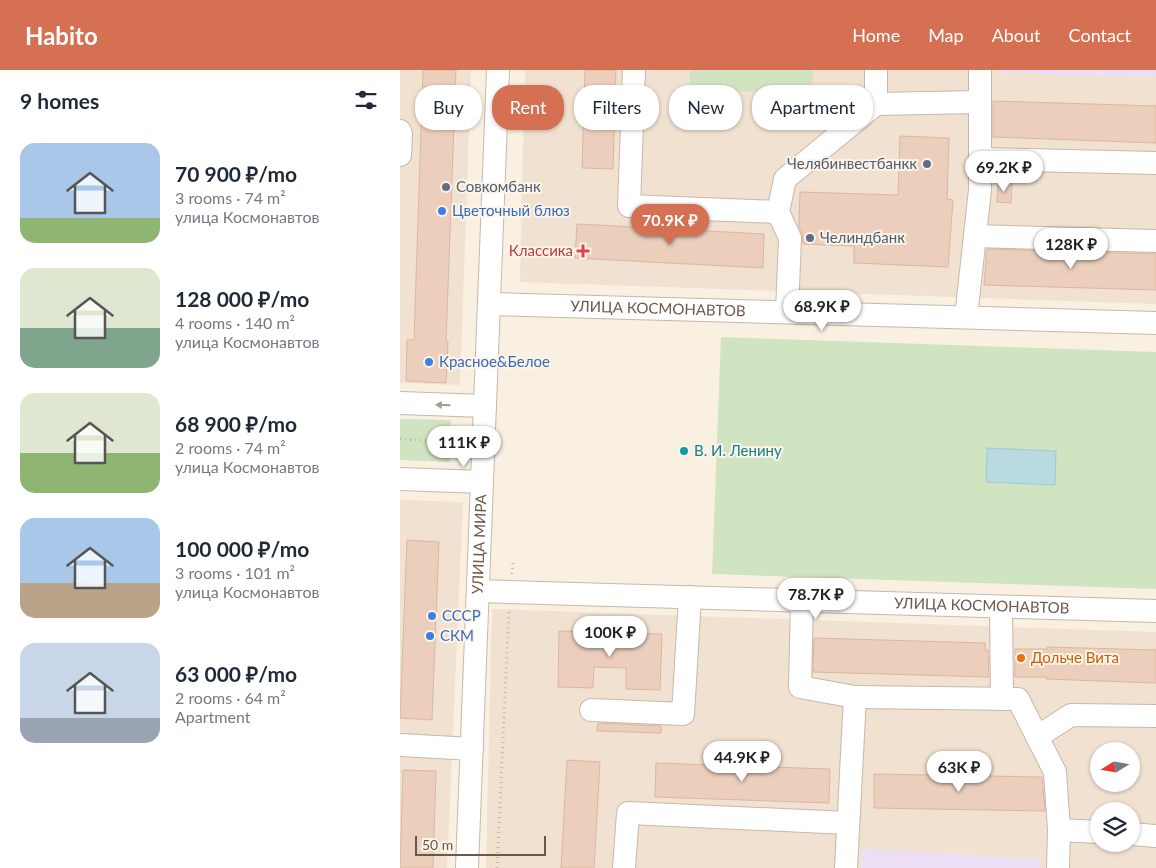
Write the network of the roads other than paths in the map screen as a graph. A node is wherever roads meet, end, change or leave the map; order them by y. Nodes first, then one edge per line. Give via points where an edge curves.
1 (498, 70) edge
2 (634, 70) edge
3 (876, 70) edge
4 (980, 70) edge
5 (979, 102) junction
6 (876, 104) junction
7 (400, 131) edge
8 (400, 155) edge
9 (980, 159) junction
10 (1156, 163) edge
11 (778, 212) junction
12 (975, 236) junction
13 (1156, 241) edge
14 (489, 304) junction
15 (787, 312) junction
16 (966, 317) junction
17 (1156, 323) edge
18 (400, 403) edge
19 (485, 406) junction
20 (400, 479) edge
21 (482, 482) junction
22 (478, 590) junction
23 (690, 597) junction
24 (802, 600) junction
25 (1001, 606) junction
26 (1156, 611) edge
27 (855, 696) junction
28 (1002, 699) junction
29 (591, 710) dead end
30 (1156, 716) edge
31 (1037, 737) junction
32 (400, 745) edge
33 (472, 749) junction
34 (848, 823) junction
35 (1059, 830) junction
36 (1090, 832) edge
37 (1140, 835) edge
38 (1156, 836) edge
39 (467, 868) edge
40 (624, 868) edge
41 (846, 868) edge
42 (1058, 868) edge

1 - 14 street, УЛИЦА МИРА
2 - 11 street via 629,206
3 - 6 street
4 - 5 street
5 - 6 street
5 - 9 street
6 - 11 street via 785,179
7 - 8 street
9 - 10 street
9 - 12 street
11 - 15 street via 790,238
12 - 13 street
12 - 16 street
14 - 15 street, УЛИЦА КОСМОНАВТОВ
14 - 19 street, УЛИЦА МИРА
15 - 16 street, УЛИЦА КОСМОНАВТОВ
16 - 17 street, УЛИЦА КОСМОНАВТОВ
19 -> 18 street
19 - 21 street, УЛИЦА МИРА
20 - 21 street
21 - 22 street, УЛИЦА МИРА
22 - 23 street, УЛИЦА КОСМОНАВТОВ
22 - 33 street, УЛИЦА МИРА
23 - 24 street, УЛИЦА КОСМОНАВТОВ
23 - 29 street via 683,714
24 - 25 street, УЛИЦА КОСМОНАВТОВ
24 - 27 street via 800,687
25 - 26 street, УЛИЦА КОСМОНАВТОВ
25 - 28 street
27 - 28 street
27 - 34 street
28 - 31 street via 1018,699
30 - 31 street via 1071,715
31 - 35 street via 1055,772
32 - 33 street
33 - 39 street, УЛИЦА МИРА
34 - 40 street via 628,813
34 - 41 street
35 - 36 street
35 - 42 street
37 - 38 street

